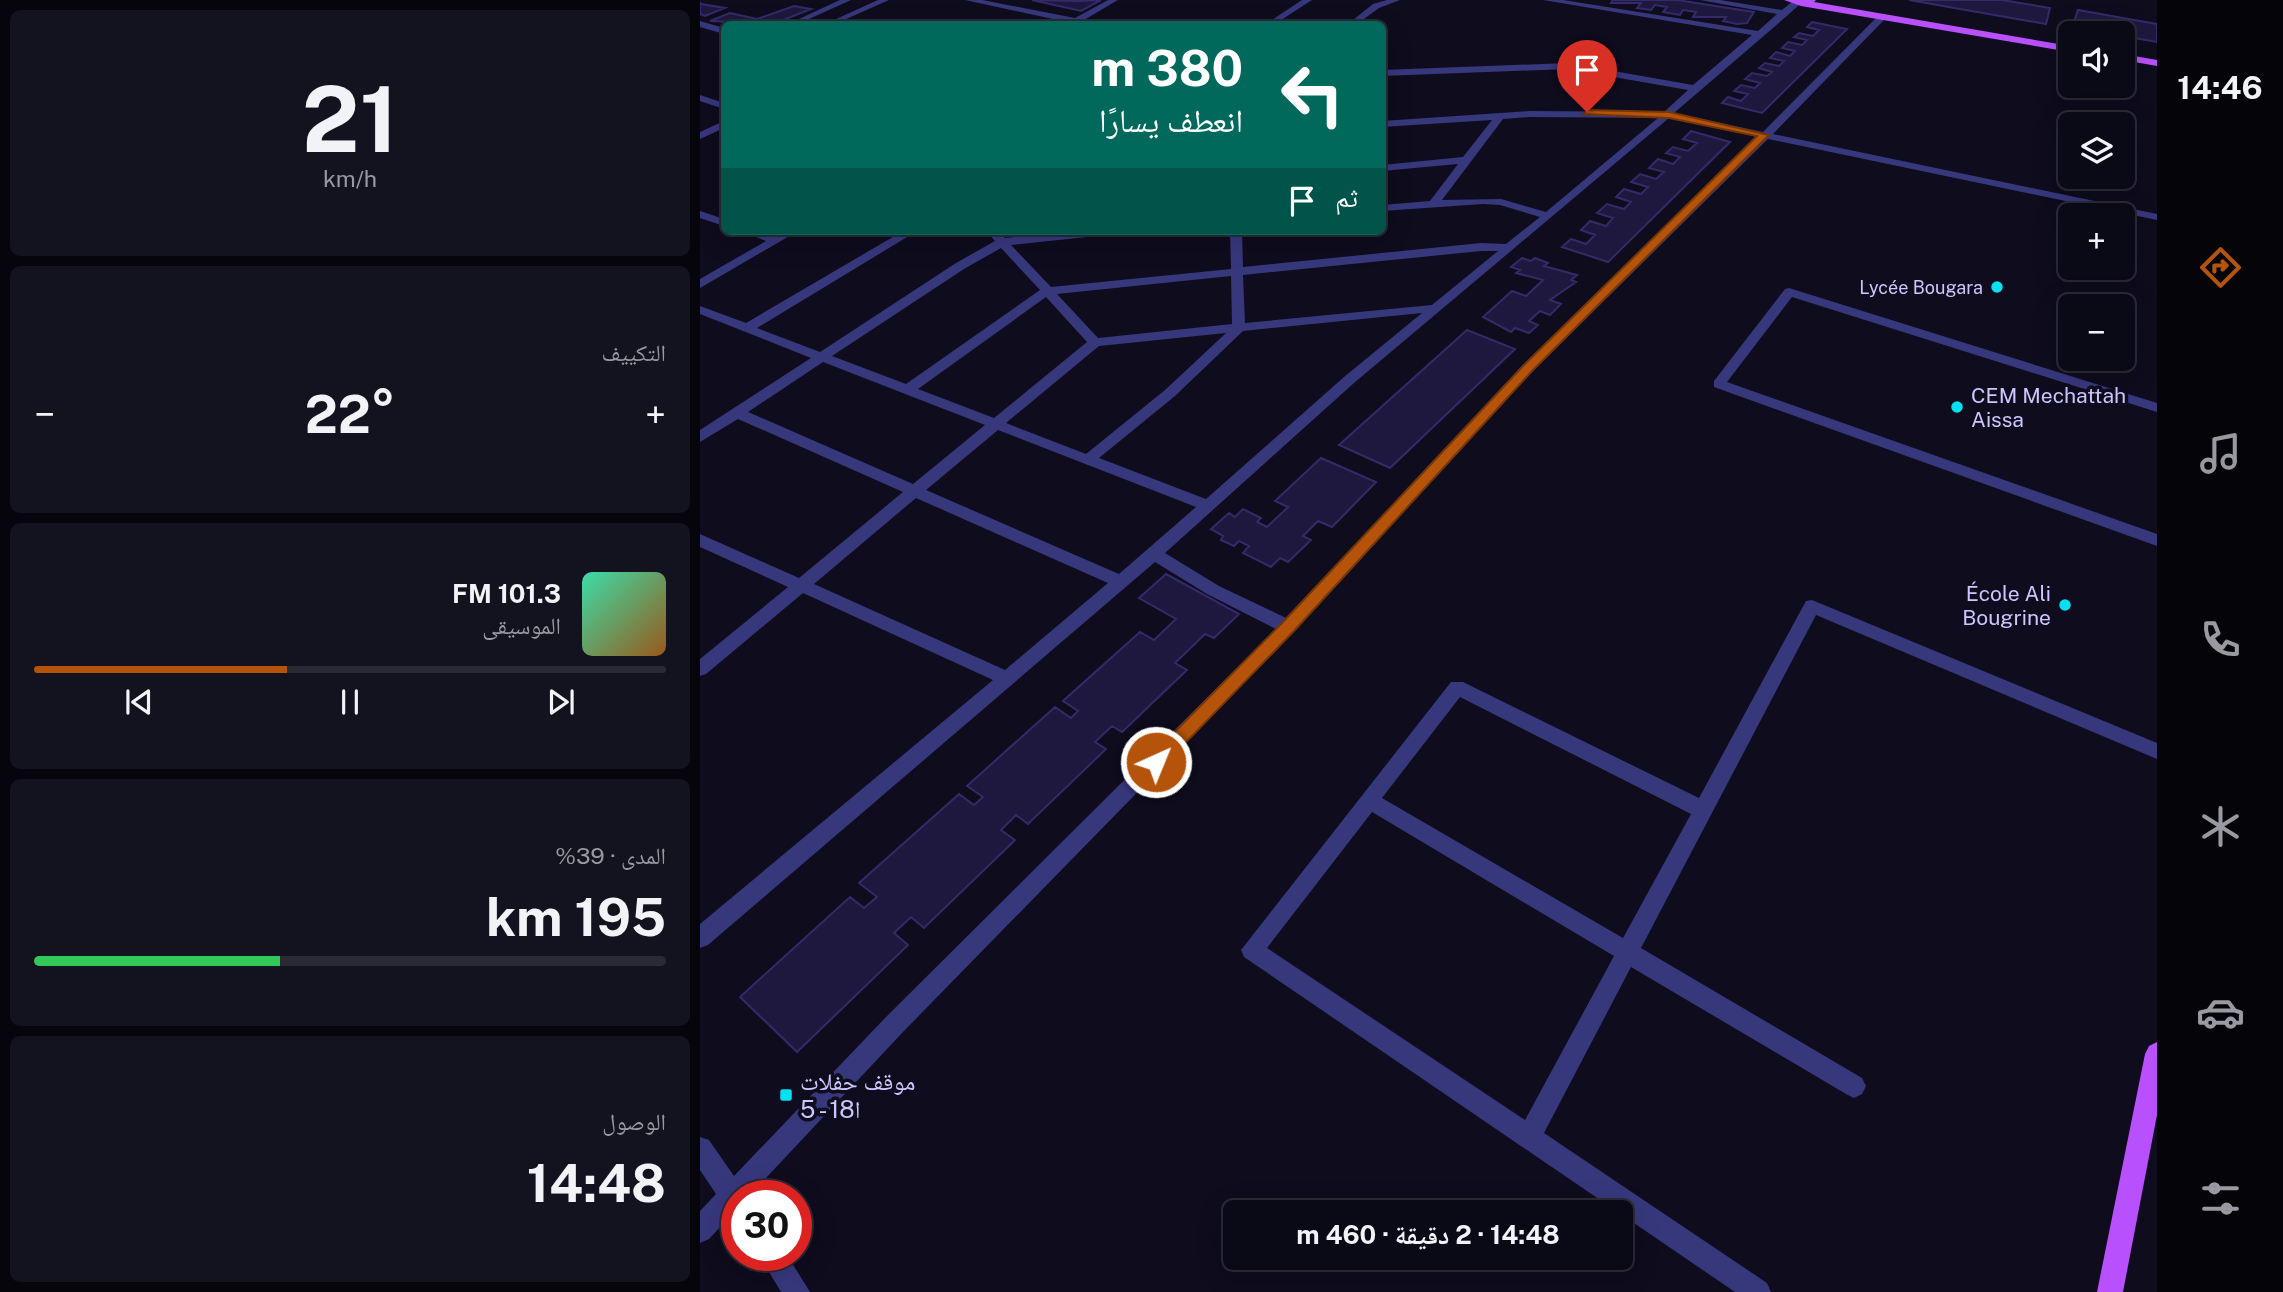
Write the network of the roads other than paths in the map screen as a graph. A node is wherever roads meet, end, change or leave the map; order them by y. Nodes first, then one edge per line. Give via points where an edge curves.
1 (847, 0) edge
2 (885, 0) edge
3 (969, 0) edge
4 (1114, 0) edge
5 (1308, 0) edge
6 (1396, 0) edge
7 (1548, 0) edge
8 (1704, 0) edge
9 (1832, 0) edge
10 (1794, 3) edge
11 (1882, 17) junction
12 (799, 21) edge
13 (837, 21) edge
14 (1076, 21) joint
15 (1275, 21) edge
16 (1356, 21) edge
17 (700, 24) edge
18 (721, 30) edge
19 (1761, 34) junction
20 (2058, 38) edge
21 (2058, 46) edge
22 (2135, 51) edge
23 (2157, 54) edge
24 (2135, 59) edge
25 (2157, 63) edge
26 (1386, 73) edge
27 (1695, 88) junction
28 (700, 98) edge
29 (721, 105) edge
30 (1501, 116) junction
31 (1661, 118) junction
32 (1386, 124) edge
33 (721, 126) edge
34 (700, 136) edge
35 (1760, 140) junction
36 (1467, 160) junction
37 (1386, 168) edge
38 (1434, 203) junction
39 (2058, 207) edge
40 (1386, 208) edge
41 (700, 214) edge
42 (1548, 216) junction
43 (2157, 217) edge
44 (721, 222) edge
45 (2135, 223) edge
46 (2157, 228) edge
47 (760, 235) edge
48 (784, 235) edge
49 (904, 235) edge
50 (996, 235) edge
51 (1074, 235) edge
52 (1236, 235) edge
53 (775, 240) junction
54 (1003, 242) junction
55 (1508, 248) junction
56 (1238, 272) junction
57 (700, 284) edge
58 (1046, 291) junction
59 (1437, 308) junction
60 (700, 310) edge
61 (749, 327) junction
62 (1240, 328) junction
63 (1095, 342) junction
64 (821, 357) junction
65 (907, 390) junction
66 (2157, 408) edge
67 (737, 413) junction
68 (995, 424) junction
69 (700, 438) edge
70 (1088, 460) junction
71 (914, 491) junction
72 (1208, 506) junction
73 (700, 540) edge
74 (2157, 540) edge
75 (1154, 554) junction
76 (1121, 582) junction
77 (801, 585) junction
78 (1288, 627) junction
79 (700, 669) edge
80 (1006, 678) junction
81 (2157, 751) edge
82 (1370, 800) junction
83 (1703, 810) junction
84 (700, 938) edge
85 (1627, 952) junction
86 (2157, 1054) edge
87 (1854, 1086) dead end
88 (1529, 1137) junction
89 (700, 1149) edge
90 (722, 1180) edge
91 (752, 1180) edge
92 (721, 1211) edge
93 (700, 1230) edge
94 (783, 1271) edge
95 (797, 1292) edge
96 (1758, 1292) edge
97 (2110, 1292) edge

1 - 12 street
2 - 13 street
3 - 14 street
4 - 14 street
5 - 15 street
6 - 16 street via 1376,6
7 - 19 street
8 - 10 street
9 - 20 main road
10 - 11 main road
10 - 19 street
11 - 21 main road
11 - 35 street
17 - 18 street
19 - 27 street
22 - 23 main road
24 - 25 main road
26 - 27 street via 1547,65
27 - 31 street
28 - 29 street
30 - 31 street via 1587,112
30 - 32 street
30 - 36 street
31 - 35 street
31 - 42 street
33 - 34 street
35 - 39 street
35 - 43 street
35 - 78 street via 1527,369
36 - 37 street
36 - 38 street
38 - 40 street
38 - 42 street via 1501,202
41 - 44 street
42 - 55 street
45 - 46 street
47 - 53 street
48 - 53 street
49 - 61 street
50 - 54 street
51 - 54 street
52 - 56 street
53 - 57 street
54 - 58 street
54 - 64 street
55 - 56 street
55 - 59 street
56 - 58 street
56 - 62 street
58 - 63 street
58 - 65 street
59 - 62 street
59 - 72 street
60 - 61 street
61 - 64 street
62 - 63 street
62 - 70 street
63 - 68 street
64 - 65 street
64 - 67 street
65 - 68 street
66 - 74 street via 1789,292 1719,384
67 - 69 street
67 - 71 street
68 - 70 street
68 - 71 street
70 - 72 street
71 - 76 street
71 - 77 street
72 - 75 street
73 - 77 street
75 - 76 street
75 - 78 street
76 - 80 street
77 - 79 street
77 - 80 street
78 - 91 street via 894,1025
80 - 84 street
81 - 83 street via 1812,606
82 - 83 street via 1457,687
82 - 85 street
82 - 88 street via 1252,950
83 - 85 street
85 - 87 street
85 - 88 street
86 - 97 main road
88 - 96 street
89 - 90 street
92 - 93 street
94 - 95 street

